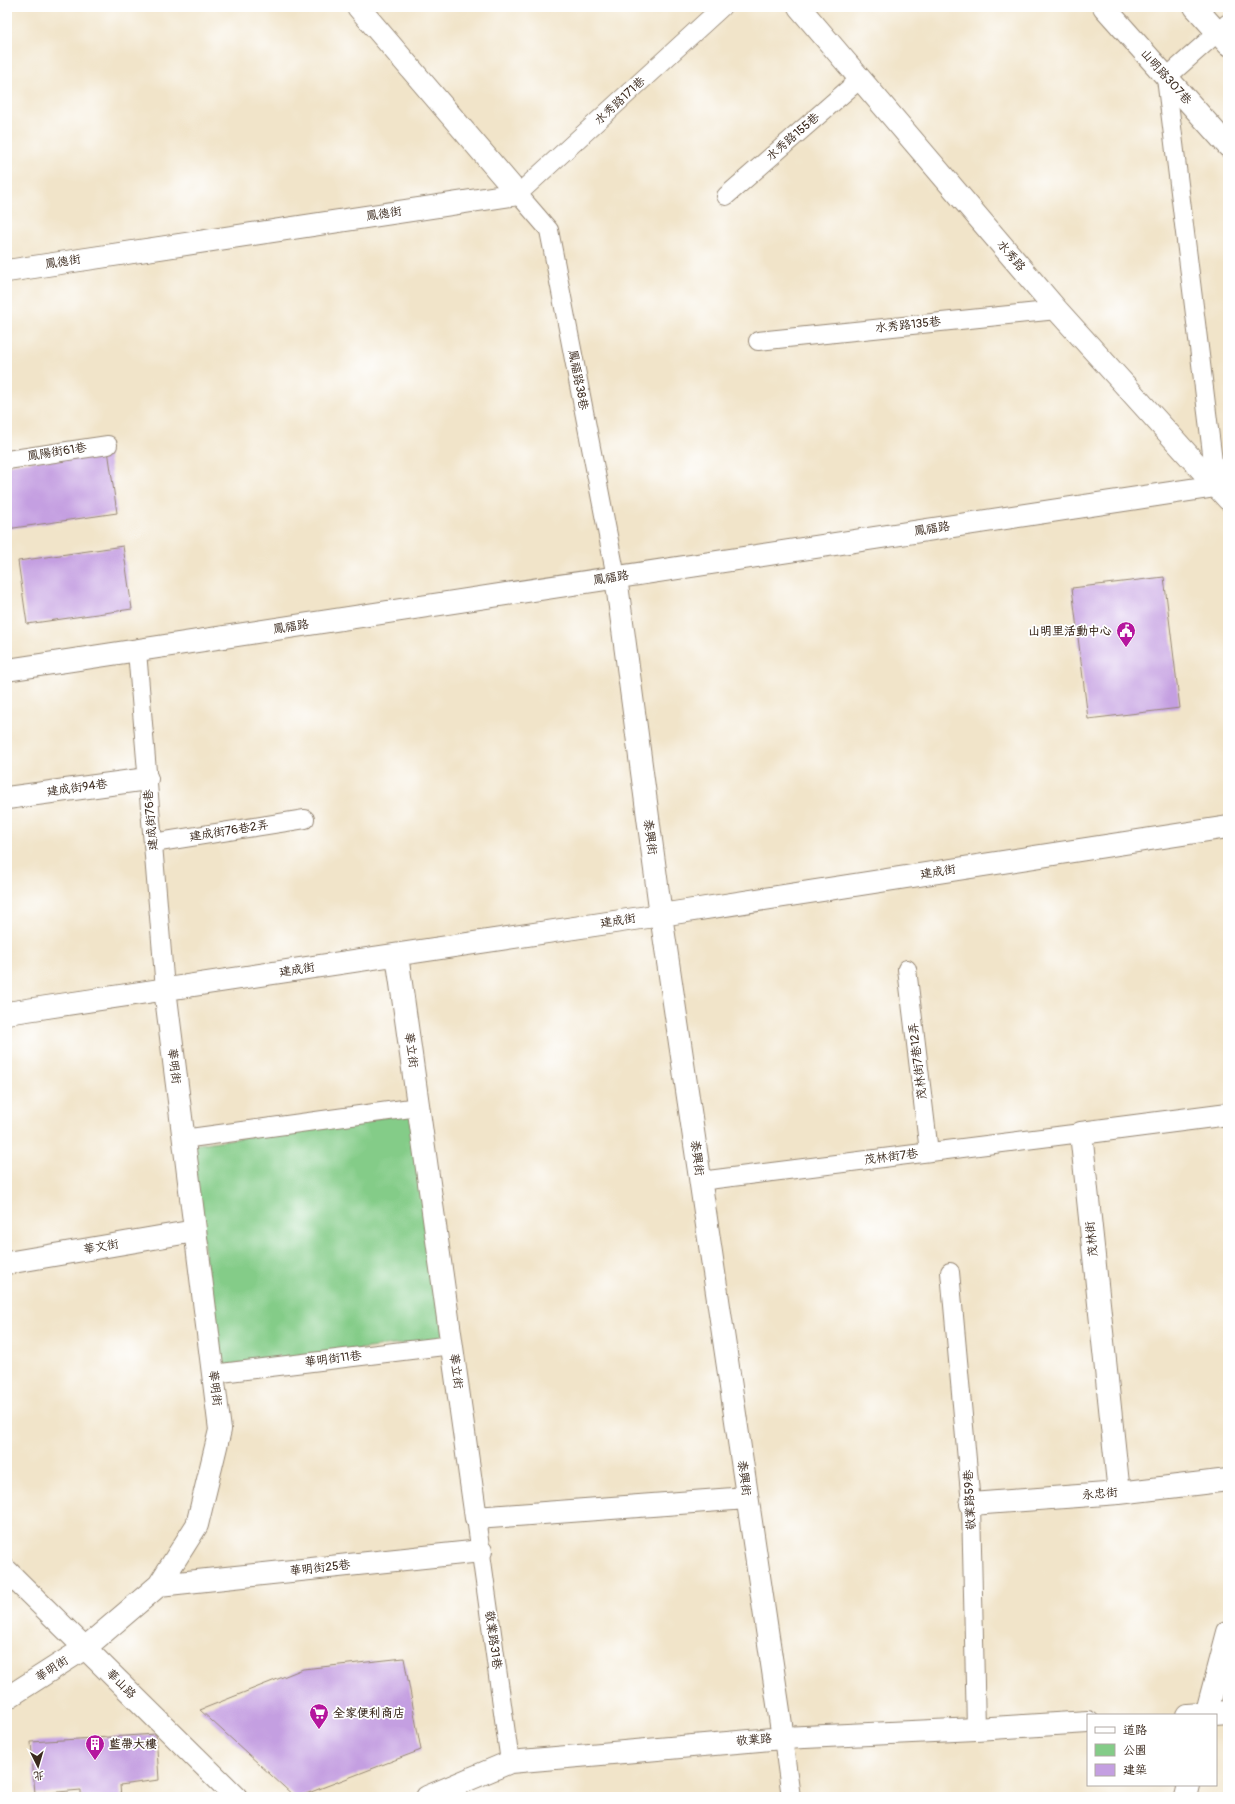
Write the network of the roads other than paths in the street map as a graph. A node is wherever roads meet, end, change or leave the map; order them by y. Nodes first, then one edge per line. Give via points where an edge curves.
1 (358, 7) edge
2 (722, 7) edge
3 (799, 7) edge
4 (1104, 7) edge
5 (1195, 7) edge
6 (1225, 33) edge
7 (1166, 78) junction
8 (860, 79) junction
9 (1228, 146) edge
10 (518, 194) junction
11 (726, 196) dead end
12 (7, 271) edge
13 (1057, 310) junction
14 (758, 341) dead end
15 (108, 445) dead end
16 (7, 460) edge
17 (1222, 492) edge
18 (616, 577) junction
19 (137, 651) junction
20 (7, 670) edge
21 (147, 779) junction
22 (7, 798) edge
23 (305, 819) dead end
24 (1228, 827) edge
25 (153, 843) junction
26 (661, 915) junction
27 (397, 954) junction
28 (907, 969) dead end
29 (165, 990) junction
30 (7, 1013) edge
31 (418, 1107) junction
32 (1228, 1114) edge
33 (1081, 1134) junction
34 (184, 1139) junction
35 (929, 1152) junction
36 (700, 1181) junction
37 (195, 1231) junction
38 (7, 1263) edge
39 (950, 1272) dead end
40 (452, 1345) junction
41 (213, 1374) junction
42 (1228, 1480) edge
43 (1119, 1493) junction
44 (747, 1498) junction
45 (971, 1504) junction
46 (476, 1518) junction
47 (481, 1551) junction
48 (7, 1571) edge
49 (159, 1584) junction
50 (1228, 1632) edge
51 (85, 1648) junction
52 (7, 1698) edge
53 (1228, 1712) edge
54 (1200, 1714) edge
55 (1209, 1714) edge
56 (1087, 1722) edge
57 (976, 1729) junction
58 (783, 1738) junction
59 (510, 1762) junction
60 (1188, 1786) edge
61 (236, 1797) edge
62 (427, 1797) edge
63 (791, 1797) edge
64 (1185, 1797) edge

1 - 10 street
2 - 10 lane, 水秀路171巷
3 - 8 street, 水秀路
4 - 7 street, 山明路307巷
5 - 6 street
6 - 7 lane
7 - 9 street, 山明路307巷
7 - 17 lane
8 - 11 lane, 水秀路155巷
8 - 13 street, 水秀路
10 - 12 street, 鳳德街
10 - 18 lane, 鳳福路38巷 via 549,230
13 - 14 lane, 水秀路135巷
13 - 17 street, 水秀路
15 - 16 lane, 鳳陽街61巷
17 - 18 street, 鳳福路
18 - 19 street, 鳳福路
18 - 26 street, 泰興街
19 - 20 street, 鳳福路
19 - 21 lane, 建成街76巷
21 - 22 street, 建成街94巷
21 - 25 lane, 建成街76巷
23 - 25 lane, 建成街76巷2弄
24 - 26 street, 建成街
25 - 29 lane, 建成街76巷
26 - 27 street, 建成街
26 - 36 street, 泰興街
27 - 29 street, 建成街
27 - 31 street, 華立街
28 - 35 lane, 茂林街7巷12弄
29 - 30 street, 建成街
29 - 34 street, 華明街
31 - 34 lane
31 - 40 street, 華立街
32 - 33 street
33 - 35 lane, 茂林街7巷
33 - 43 street, 茂林街
34 - 37 street, 華明街
35 - 36 lane, 茂林街7巷
36 - 44 street, 泰興街
37 - 38 street, 華文街
37 - 41 street, 華明街
39 - 45 lane, 敬業路59巷
40 - 41 lane, 華明街11巷
40 - 46 street, 華立街
41 - 49 street, 華明街 via 220,1430 197,1525
42 - 43 street, 永忠街
43 - 45 street, 永忠街
44 - 46 street
44 - 58 street, 泰興街
45 - 57 lane, 敬業路59巷
46 - 47 lane, 敬業路31巷
47 - 49 street, 華明街25巷
47 - 59 lane, 敬業路31巷
48 - 51 street, 華山路
49 - 51 street, 華明街
50 - 54 street
51 - 52 street, 華明街
51 - 61 street, 華山路
53 - 55 street
56 - 57 street, 敬業路
57 - 58 street, 敬業路
58 - 59 street, 敬業路
58 - 63 lane
59 - 62 street, 敬業路
60 - 64 street

